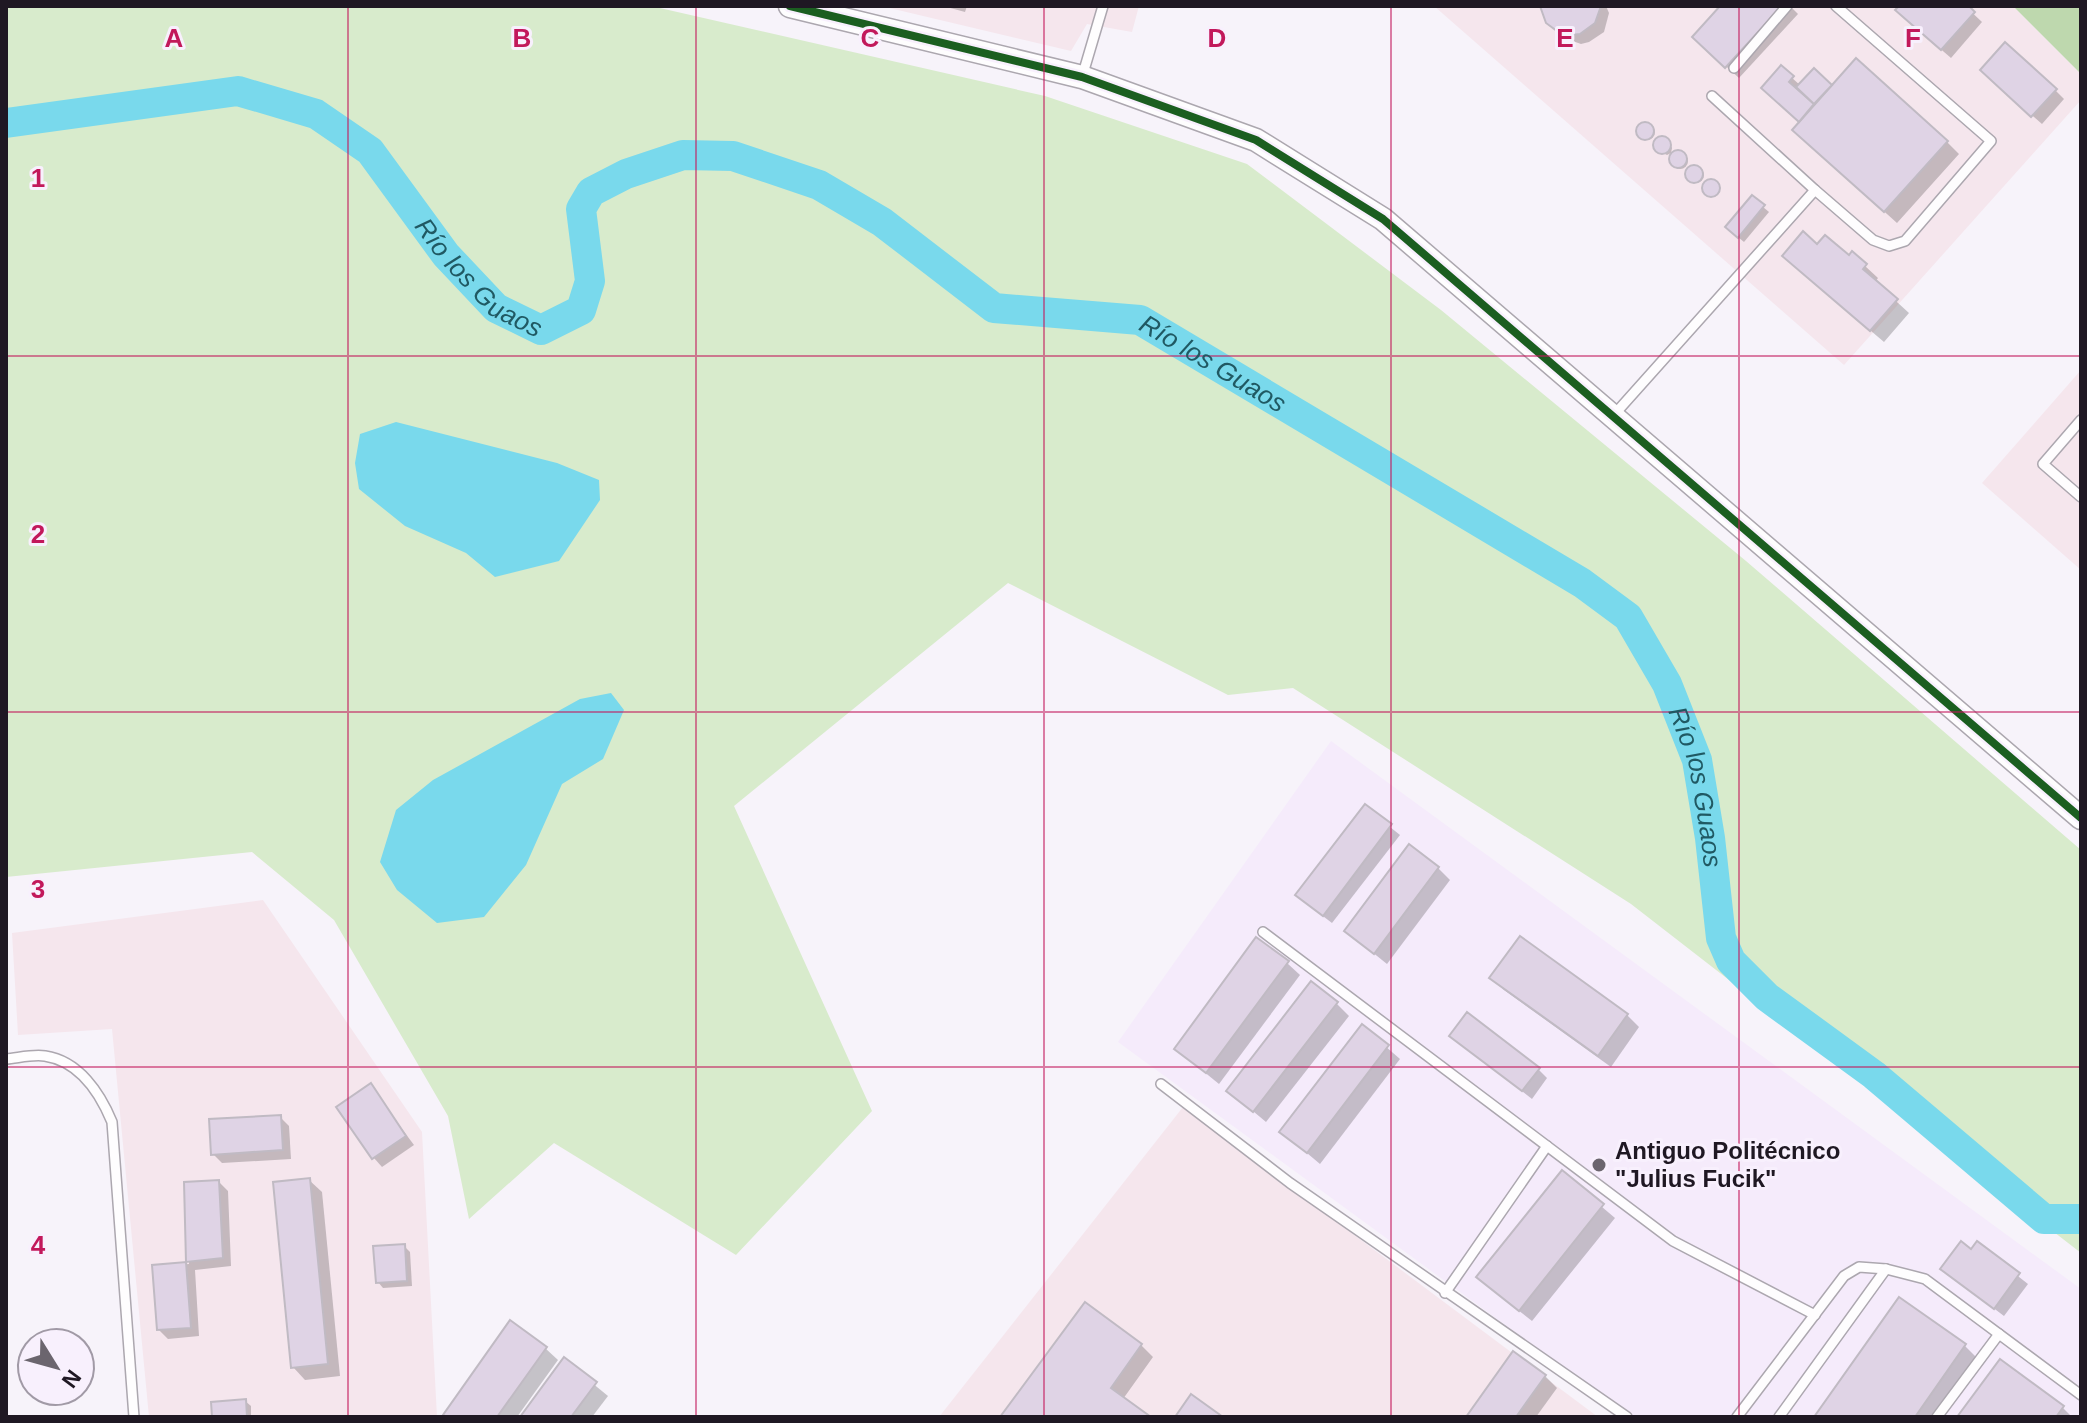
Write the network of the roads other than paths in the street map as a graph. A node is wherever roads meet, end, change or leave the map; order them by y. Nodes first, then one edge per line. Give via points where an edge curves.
1 (790, 6) edge
2 (1103, 6) edge
3 (1787, 6) edge
4 (1836, 6) edge
5 (1734, 68) dead end
6 (1082, 77) junction
7 (1712, 96) dead end
8 (1815, 190) junction
9 (1613, 416) junction
10 (2081, 420) edge
11 (2081, 497) edge
12 (2081, 818) edge
13 (1263, 932) dead end
14 (6, 1059) edge
15 (1161, 1084) dead end
16 (1547, 1146) junction
17 (1886, 1269) junction
18 (1445, 1293) junction
19 (1815, 1315) junction
20 (1999, 1334) junction
21 (2081, 1395) edge
22 (134, 1417) edge
23 (1627, 1417) edge
24 (1737, 1417) edge
25 (1779, 1417) edge
26 (1937, 1417) edge

1 - 6 street
2 - 6 lane
3 - 5 lane
4 - 8 lane via 1991,141 1905,241 1889,246 1873,240
6 - 9 street via 1256,140 1383,219
7 - 8 lane
8 - 9 lane
9 - 12 street
10 - 11 lane via 2043,464
13 - 16 lane
14 - 22 lane via 45,1056 67,1064 102,1097 112,1122
15 - 18 lane
16 - 18 lane
16 - 19 lane via 1673,1241
17 - 19 lane via 1859,1267 1844,1276
17 - 20 lane via 1925,1279
17 - 25 lane
18 - 23 lane
19 - 24 lane
20 - 21 lane
20 - 26 lane

